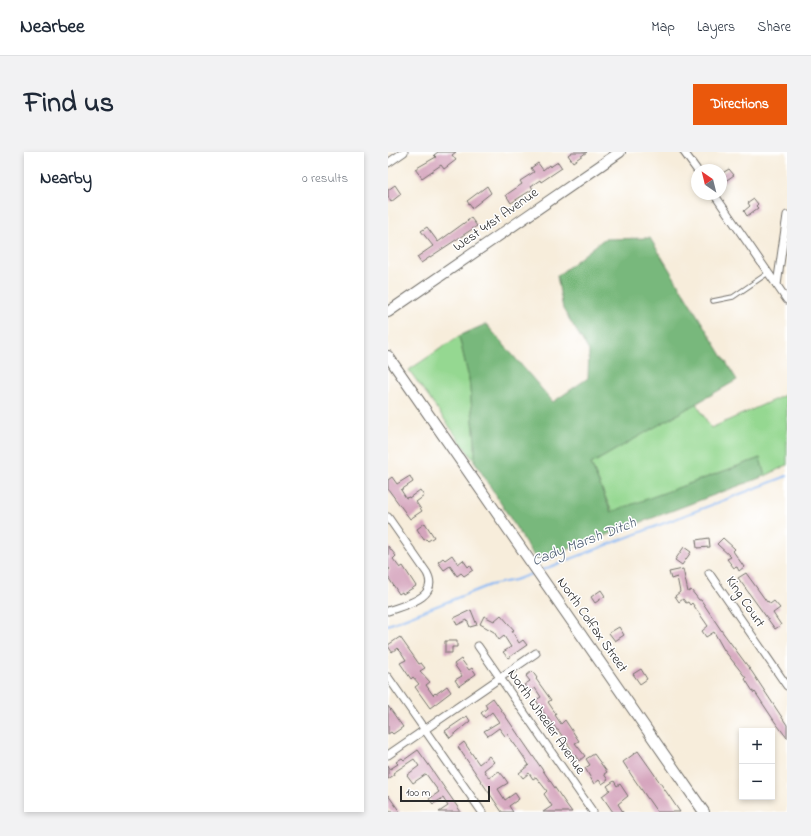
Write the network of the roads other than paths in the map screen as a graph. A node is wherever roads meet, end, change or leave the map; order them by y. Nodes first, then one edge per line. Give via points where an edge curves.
1 (404, 152) edge
2 (620, 152) edge
3 (684, 152) edge
4 (388, 163) edge
5 (693, 164) edge
6 (718, 200) edge
7 (786, 215) edge
8 (768, 272) junction
9 (777, 285) junction
10 (787, 300) edge
11 (713, 301) dead end
12 (388, 312) edge
13 (388, 356) edge
14 (388, 517) edge
15 (548, 557) dead end
16 (531, 560) junction
17 (710, 573) dead end
18 (388, 611) edge
19 (478, 646) dead end
20 (536, 653) dead end
21 (388, 677) edge
22 (500, 678) junction
23 (786, 683) edge
24 (425, 730) junction
25 (388, 755) edge
26 (482, 812) edge
27 (593, 812) edge
28 (704, 812) edge

1 - 4 street
2 - 12 street, West 41st Avenue
3 - 5 street
6 - 8 street
7 - 9 street
8 - 9 street
8 - 11 lane via 733,297
9 - 10 street
13 - 16 street, North Colfax Street
14 - 18 street via 427,573 430,583 427,593 419,599
15 - 16 lane
16 - 28 street, North Colfax Street
17 - 23 street, King Court
19 - 22 street, North Wheeler Avenue
20 - 22 street
21 - 24 street
22 - 24 street
22 - 27 street, North Wheeler Avenue
24 - 25 street
24 - 26 street

